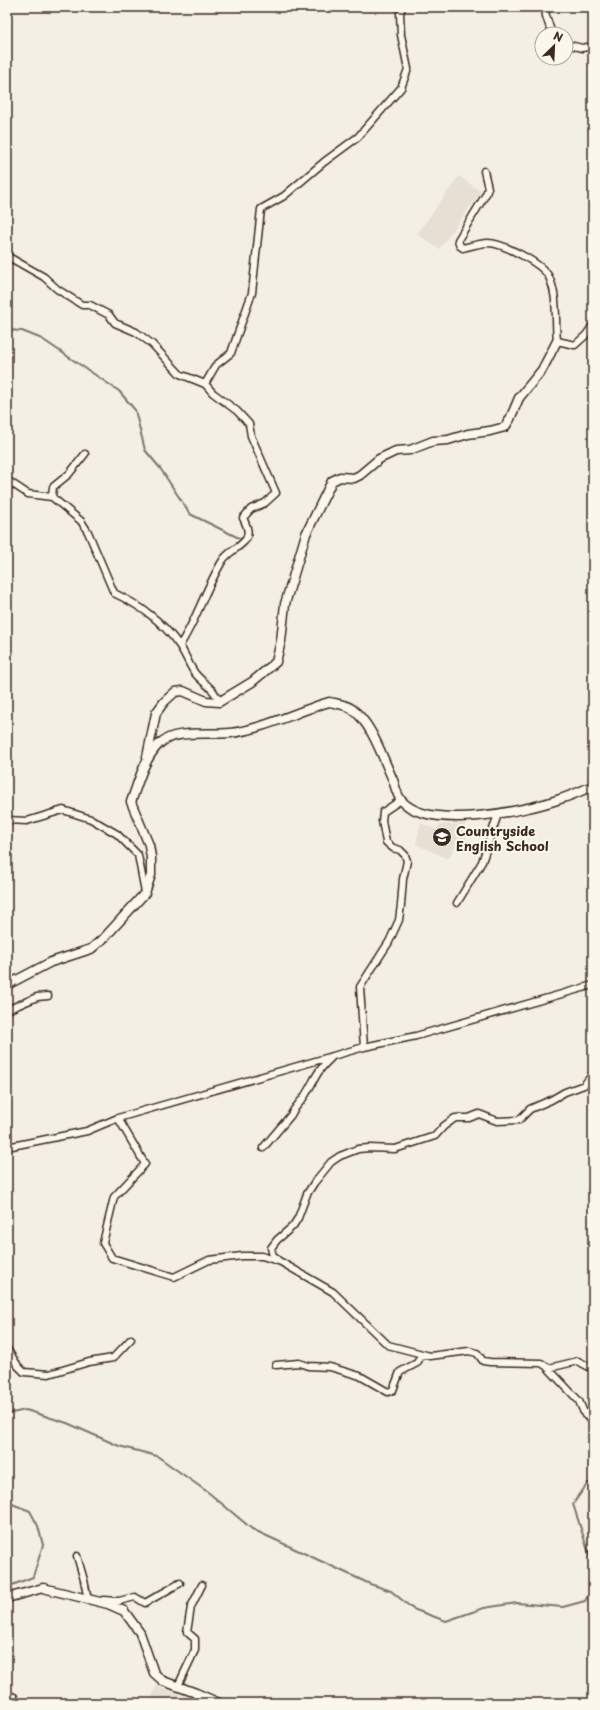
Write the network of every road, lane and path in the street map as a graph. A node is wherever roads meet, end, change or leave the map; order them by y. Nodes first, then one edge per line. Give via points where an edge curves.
1 (402, 7) edge
2 (546, 7) edge
3 (549, 26) edge
4 (574, 46) edge
5 (593, 46) edge
6 (484, 170) dead end
7 (7, 256) edge
8 (593, 325) edge
9 (557, 341) junction
10 (205, 384) junction
11 (85, 454) dead end
12 (7, 480) edge
13 (52, 497) junction
14 (180, 645) junction
15 (220, 702) junction
16 (147, 761) junction
17 (593, 787) edge
18 (401, 800) junction
19 (498, 814) junction
20 (7, 820) edge
21 (145, 893) junction
22 (457, 903) dead end
23 (7, 985) edge
24 (593, 985) edge
25 (48, 996) dead end
26 (7, 1010) edge
27 (364, 1047) junction
28 (332, 1056) junction
29 (593, 1074) edge
30 (118, 1118) junction
31 (7, 1147) edge
32 (263, 1148) dead end
33 (281, 1262) junction
34 (131, 1339) dead end
35 (7, 1349) edge
36 (422, 1354) junction
37 (276, 1365) dead end
38 (549, 1368) junction
39 (593, 1369) edge
40 (593, 1420) edge
41 (77, 1556) dead end
42 (180, 1583) dead end
43 (202, 1585) dead end
44 (7, 1598) edge
45 (88, 1600) junction
46 (178, 1686) junction
47 (196, 1693) junction
48 (7, 1694) edge
49 (13, 1703) edge
50 (196, 1703) edge
51 (219, 1703) edge

1 - 10 street via 401,36 408,69 401,88 363,128 358,137 284,196 261,209 252,293 230,353 216,365
2 - 3 street
4 - 5 street
6 - 9 street via 488,188 458,240 460,246 463,248 487,243 498,244 541,268 548,276 554,297
7 - 10 street via 44,276 57,289 82,305 90,305 109,314 115,323 136,332 152,344 180,374
8 - 9 street via 575,345
9 - 15 street via 542,370 519,398 505,427 433,441 410,450 396,451 379,459 360,476 340,477 332,481 306,534 285,604 282,641 276,662 252,682
10 - 14 street via 249,424 251,436 276,493 265,503 251,509 243,518 248,528 246,538 224,558
11 - 13 street via 69,474 53,486
12 - 13 street via 28,494
13 - 14 street via 81,521 114,593 138,604
14 - 15 street via 195,672 217,694
15 - 16 street via 206,701 183,692 175,692 156,713
16 - 18 street via 158,744 166,739 191,734 237,733 329,702 343,704 365,722
16 - 21 street via 131,802 149,845 151,857 151,875
17 - 19 street via 529,808
18 - 19 street via 426,814 446,817
18 - 27 street via 383,812 382,821 386,842 400,850 407,861 402,905 399,920 389,942 360,987
19 - 22 street via 482,862
20 - 21 street via 27,822 63,810 91,819 117,834 138,855
21 - 23 street via 91,949 51,962
24 - 27 street via 416,1036
25 - 26 street via 37,997
27 - 28 street
28 - 30 street
28 - 32 street via 314,1076 292,1115
29 - 33 street via 584,1085 530,1109 519,1120 497,1121 479,1114 469,1118 454,1118 435,1136 395,1149 358,1149 340,1156 331,1162 314,1183 293,1226 271,1248 273,1256
30 - 31 street via 87,1131
30 - 33 street via 145,1164 114,1197 103,1243 112,1258 174,1277 209,1260 262,1256
33 - 36 street via 334,1292 388,1345
34 - 35 street via 113,1358 49,1374 24,1372
36 - 37 street via 416,1363 400,1372 393,1390 388,1392 360,1376 330,1367 299,1363
36 - 38 street via 430,1356 469,1351 477,1353 483,1361 541,1363
38 - 39 street via 578,1361
38 - 40 street via 579,1400 585,1415
41 - 45 street
42 - 45 street via 145,1603 135,1597 119,1601
43 - 46 street via 191,1607 187,1632 195,1640 194,1650
44 - 45 street via 43,1588
45 - 46 street via 108,1604 124,1611 140,1633 154,1673 163,1681
46 - 47 street
47 - 50 street
47 - 51 street
48 - 49 street via 14,1697

